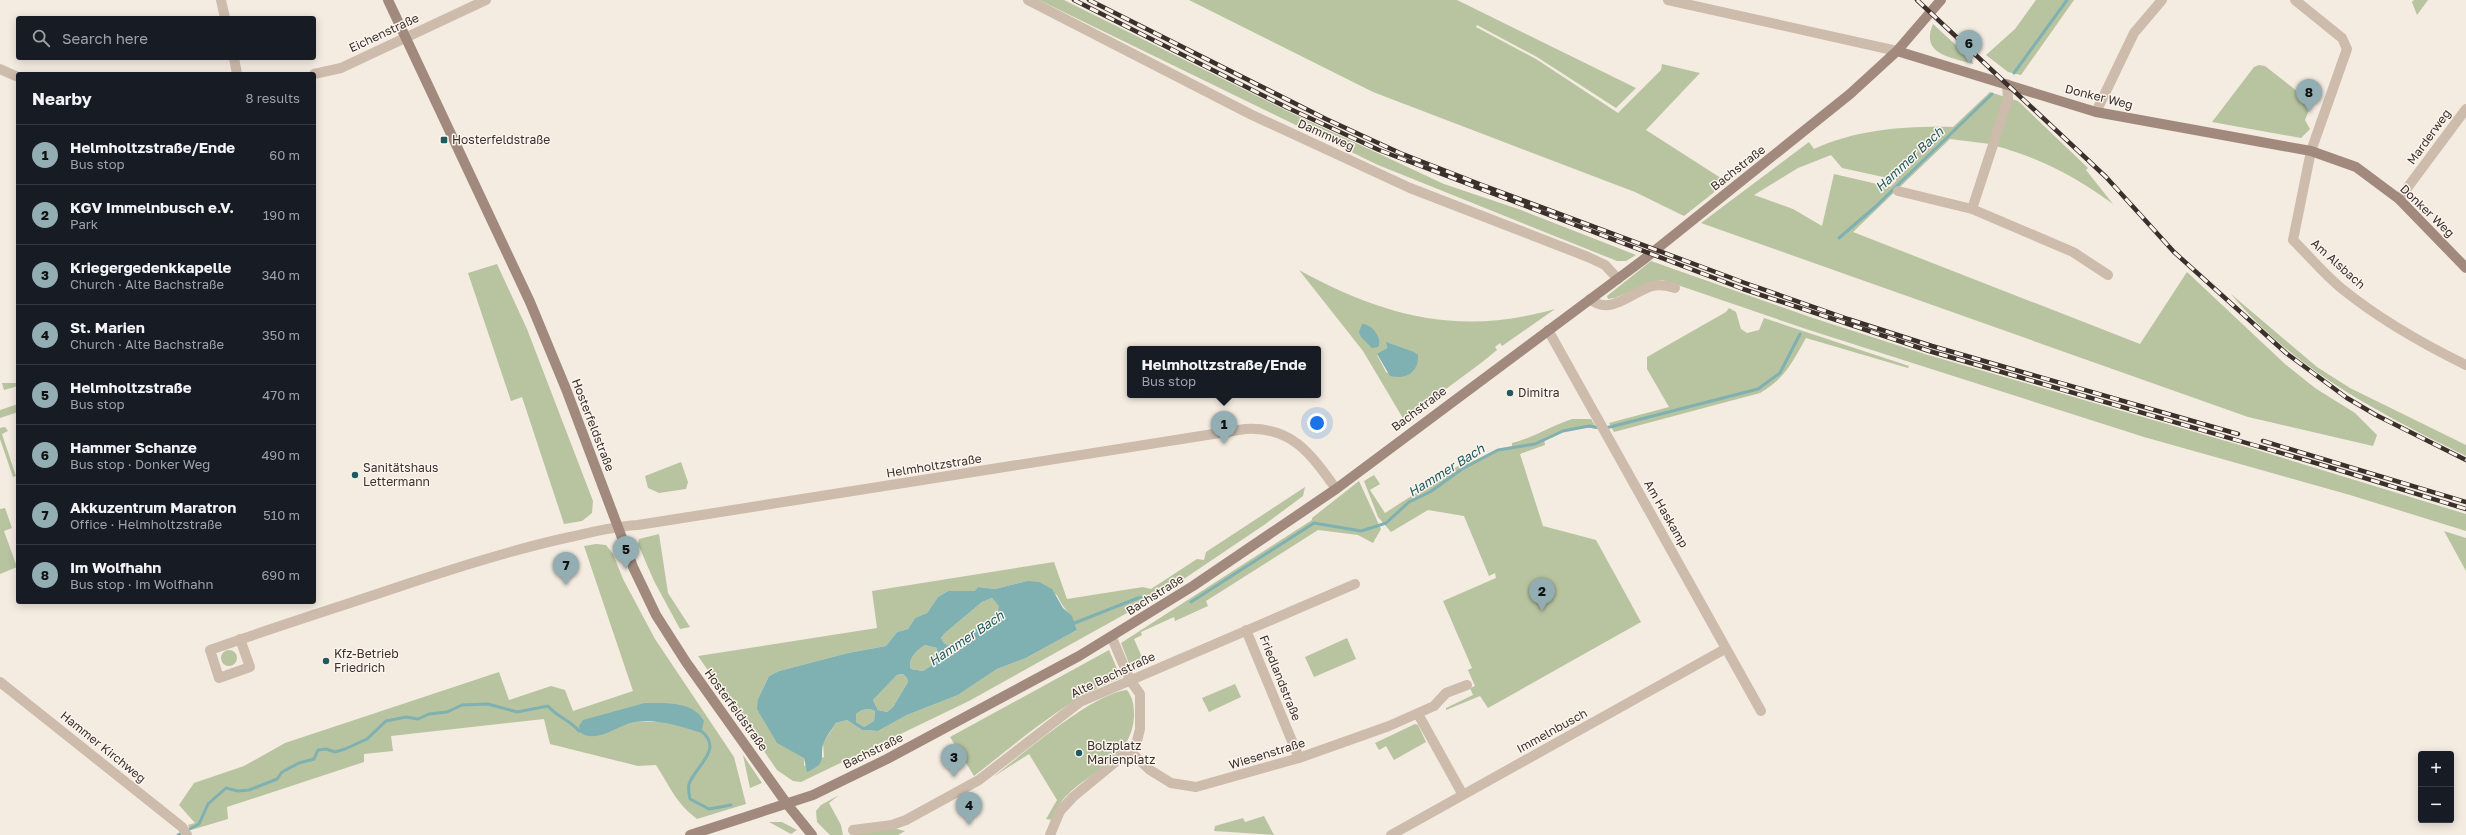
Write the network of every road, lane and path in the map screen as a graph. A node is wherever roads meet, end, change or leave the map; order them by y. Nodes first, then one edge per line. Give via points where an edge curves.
1 (222, 0) edge
2 (388, 0) edge
3 (486, 0) edge
4 (1028, 0) edge
5 (1668, 0) edge
6 (1941, 0) edge
7 (2162, 0) edge
8 (2295, 0) edge
9 (1695, 3) edge
10 (225, 16) edge
11 (405, 38) junction
12 (1897, 51) junction
13 (234, 60) edge
14 (0, 69) edge
15 (237, 72) edge
16 (316, 74) edge
17 (16, 76) edge
18 (2007, 84) junction
19 (2466, 109) edge
20 (2096, 112) junction
21 (2311, 151) junction
22 (1898, 191) dead end
23 (2400, 199) junction
24 (1972, 209) junction
25 (2466, 268) edge
26 (2108, 275) dead end
27 (1618, 278) junction
28 (1676, 288) dead end
29 (1590, 299) junction
30 (1548, 330) junction
31 (2466, 365) edge
32 (1336, 489) junction
33 (617, 526) junction
34 (1355, 584) dead end
35 (1246, 630) junction
36 (1112, 638) junction
37 (240, 639) dead end
38 (1725, 649) junction
39 (1130, 680) junction
40 (0, 682) edge
41 (1467, 685) dead end
42 (1761, 710) dead end
43 (1418, 714) junction
44 (1130, 751) junction
45 (1299, 758) junction
46 (1463, 796) junction
47 (787, 804) junction
48 (853, 830) dead end
49 (1051, 831) edge
50 (186, 832) edge
51 (690, 835) edge
52 (812, 835) edge
53 (1391, 835) edge

1 - 10 street
2 - 11 street, Hosterfeldstraße
3 - 11 street, Eichenstraße
4 - 27 street, Dammweg via 1252,115 1410,188 1588,257 1605,265
5 - 9 street, Donker Weg
6 - 12 street, Bachstraße
7 - 20 street via 2134,33
8 - 21 street via 2342,38 2347,49
9 - 12 street, Donker Weg
11 - 16 street, Eichenstraße via 341,68
11 - 33 street, Hosterfeldstraße via 530,302 566,389
12 - 18 street, Donker Weg
12 - 27 street, Bachstraße via 1808,130
13 - 15 street
14 - 17 street
18 - 20 street, Donker Weg
18 - 24 street via 2008,99
19 - 23 street, Marderweg
20 - 21 street, Donker Weg
21 - 23 street, Donker Weg via 2356,167
21 - 31 street, Am Alsbach via 2293,240 2341,287 2366,306 2412,336
22 - 24 street
23 - 25 street, Donker Weg
24 - 26 street via 2073,252
27 - 29 street, Bachstraße
28 - 29 street via 1662,284 1652,286 1608,307 1596,305
29 - 30 street, Bachstraße
30 - 32 street, Bachstraße
30 - 38 street, Am Haskamp via 1610,444 1675,554
32 - 33 street, Helmholtzstraße via 1298,442 1279,433 1253,429 638,525
32 - 36 street, Bachstraße
33 - 37 street, Helmholtzstraße via 495,554
33 - 47 street, Hosterfeldstraße via 635,572 656,614 686,662
34 - 35 street, Alte Bachstraße
35 - 39 street, Alte Bachstraße
35 - 45 street, Friedlandstraße
36 - 39 street
36 - 47 street, Bachstraße via 934,735 813,795
38 - 42 street, Am Haskamp
38 - 46 street, Immelnbusch
39 - 44 street via 1140,694 1141,712 1136,745
39 - 48 street, Alte Bachstraße via 1080,702 979,780 940,802 892,825
40 - 50 street, Hammer Kirchweg
41 - 43 street, Wiesenstraße via 1446,693 1434,706
43 - 45 street, Wiesenstraße
43 - 46 street
44 - 45 street, Wiesenstraße via 1150,770 1171,783 1196,787
44 - 49 street via 1073,796 1060,811
46 - 53 street, Immelnbusch
47 - 51 street, Bachstraße
47 - 52 street, Hosterfeldstraße

